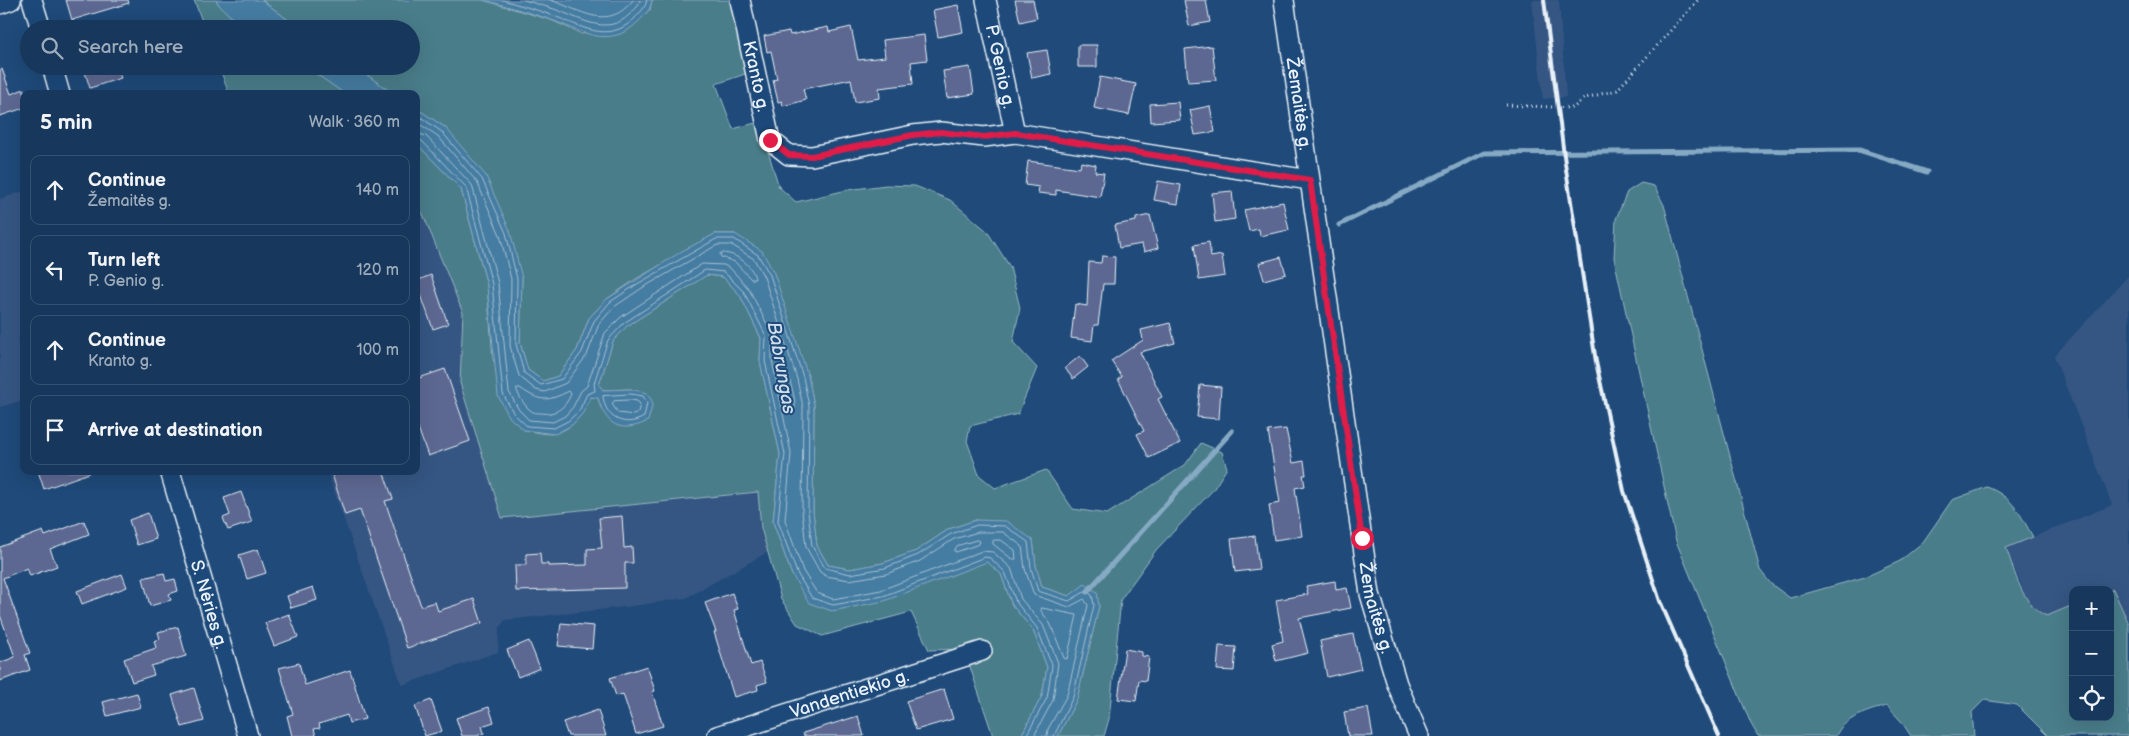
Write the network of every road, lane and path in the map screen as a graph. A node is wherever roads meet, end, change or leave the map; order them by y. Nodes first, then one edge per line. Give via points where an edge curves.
1 (11, 0) edge
2 (32, 0) edge
3 (740, 0) edge
4 (986, 0) edge
5 (1284, 0) edge
6 (1698, 0) edge
7 (0, 4) edge
8 (38, 20) edge
9 (55, 75) edge
10 (59, 90) edge
11 (1506, 105) dead end
12 (1015, 133) junction
13 (1310, 180) junction
14 (171, 475) edge
15 (982, 651) dead end
16 (248, 736) edge
17 (717, 736) edge
18 (1419, 736) edge

1 - 7 street
2 - 8 street
3 - 12 street, Kranto g. via 770,140 789,155 812,156 941,132 984,137
4 - 12 street, P. Genio g.
5 - 13 street, Žemaitės g.
6 - 11 path via 1617,90 1585,98 1573,108
9 - 10 street
12 - 13 street, P. Genio g.
13 - 18 street, Žemaitės g. via 1370,594 1397,684
14 - 16 street, S. Nėries g.
15 - 17 street, Vandentiekio g.

